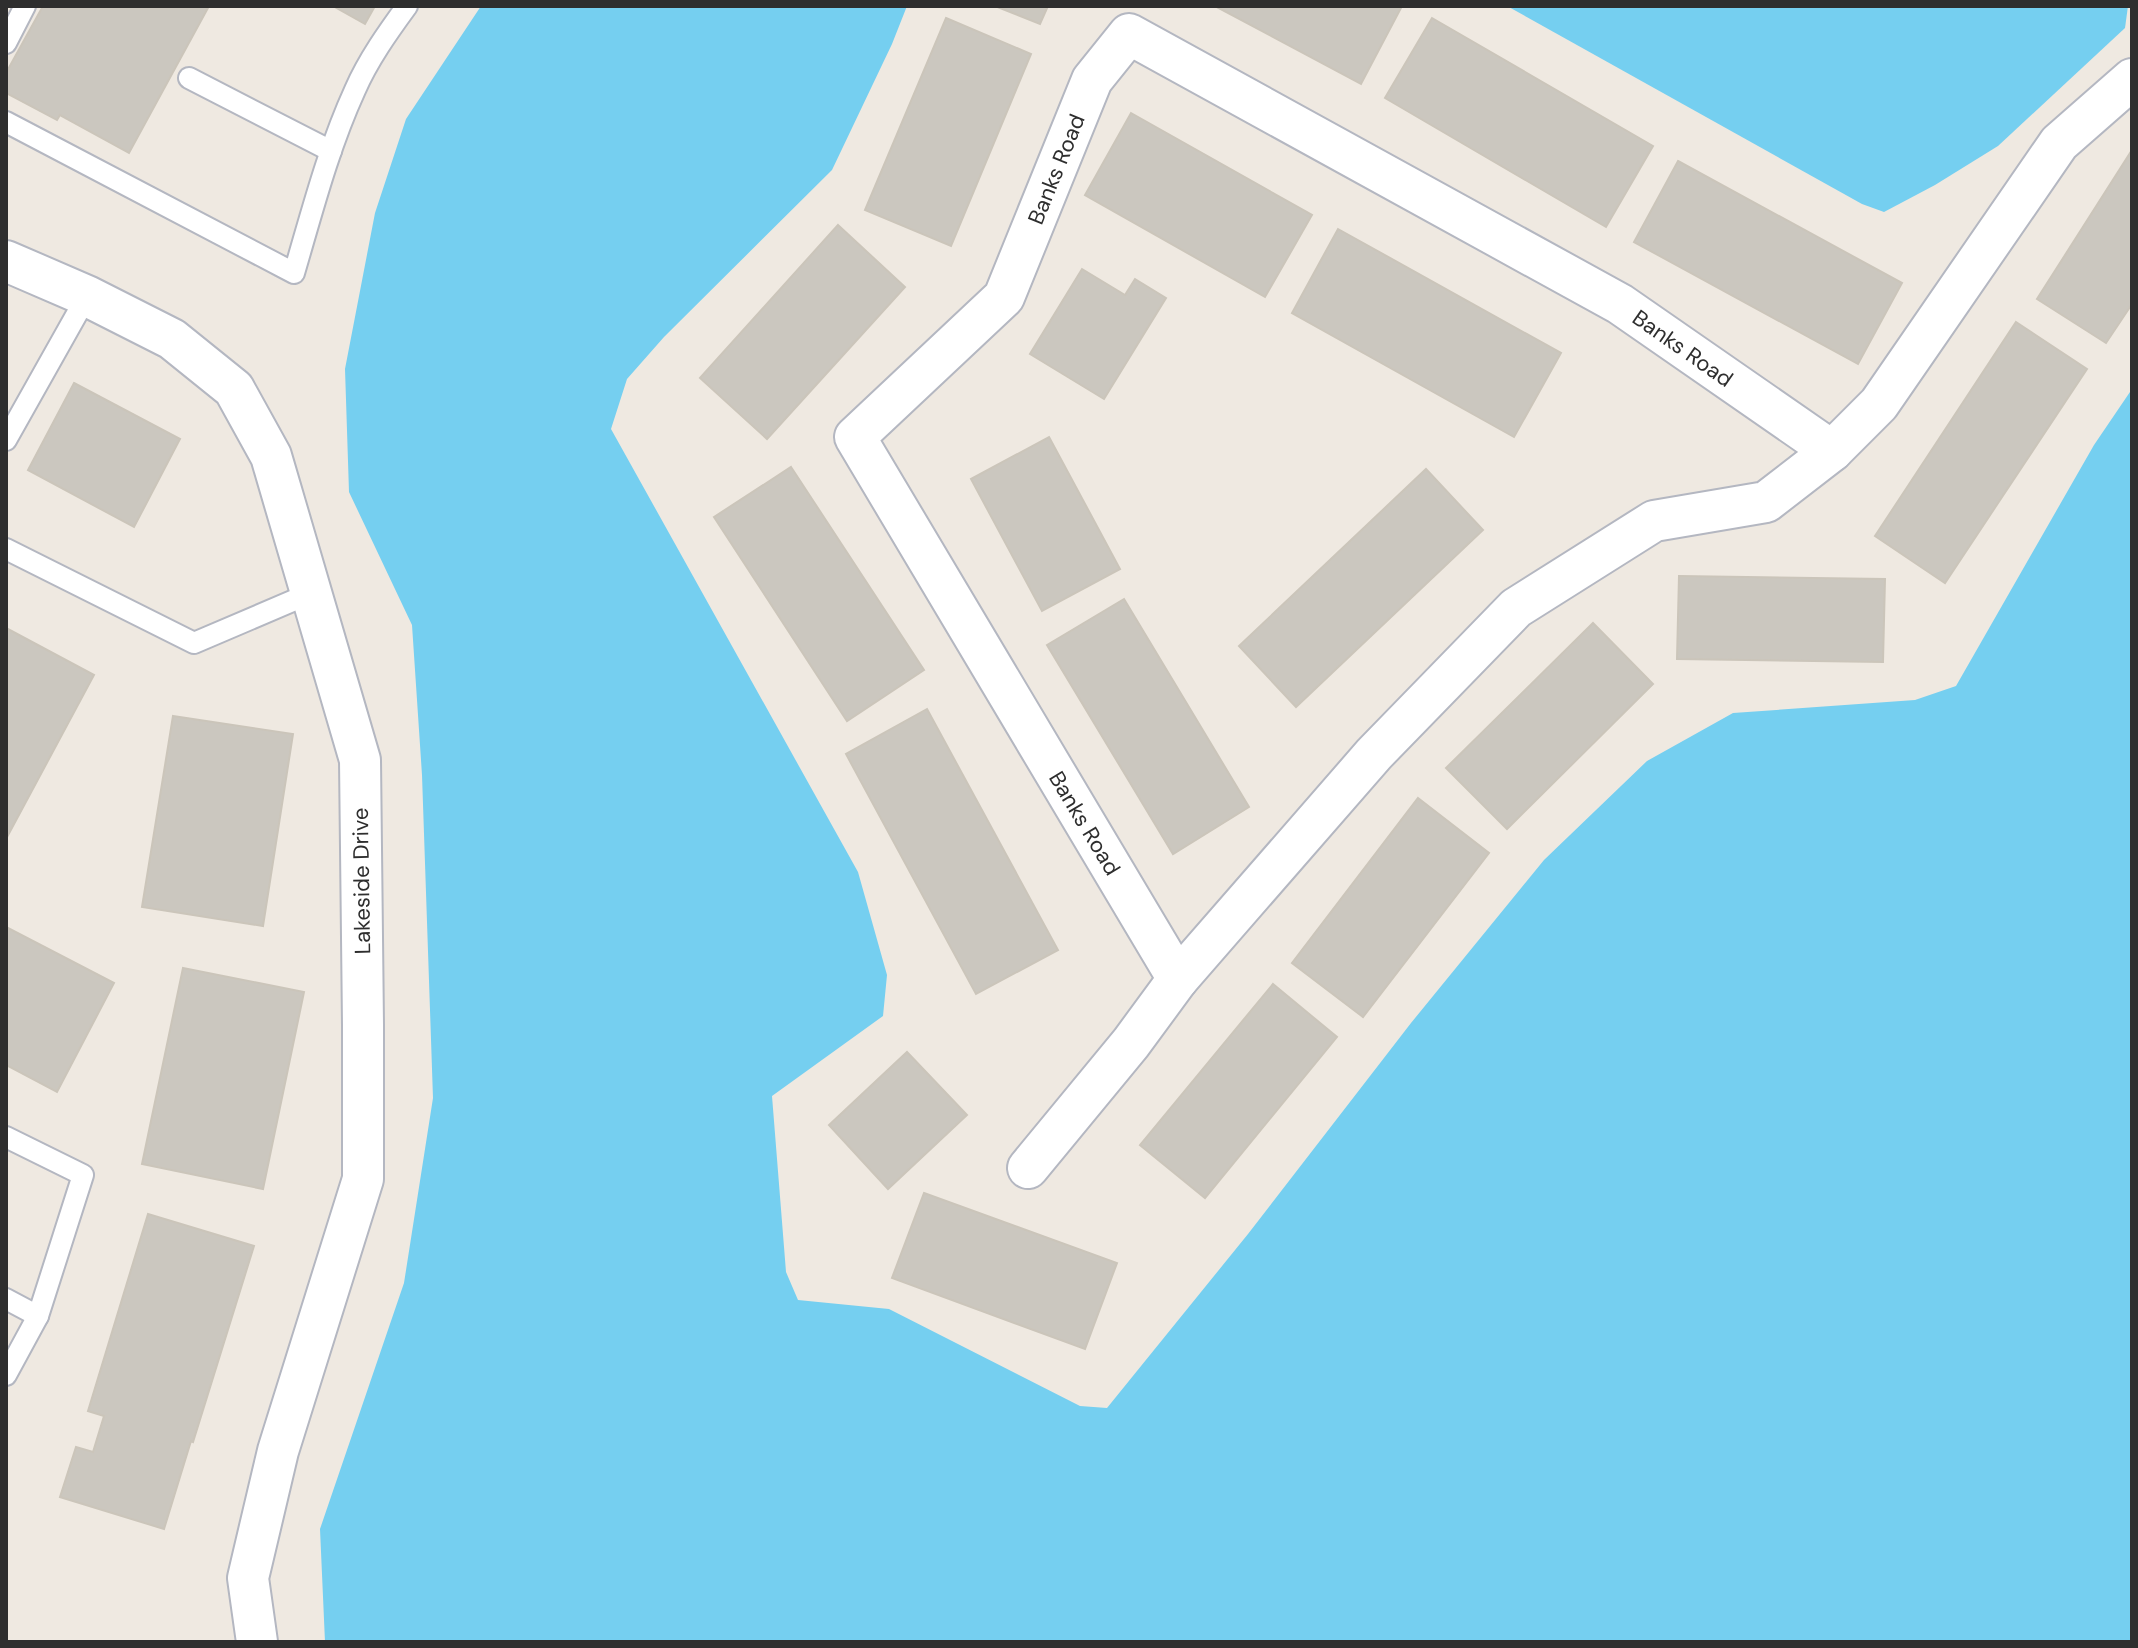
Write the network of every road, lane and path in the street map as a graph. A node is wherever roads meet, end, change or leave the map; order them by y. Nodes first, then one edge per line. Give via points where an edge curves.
1 (25, 6) edge
2 (407, 6) edge
3 (6, 43) edge
4 (189, 78) dead end
5 (2132, 79) edge
6 (6, 122) edge
7 (331, 151) junction
8 (6, 261) edge
9 (87, 296) junction
10 (6, 440) edge
11 (1832, 451) junction
12 (6, 549) edge
13 (311, 593) junction
14 (1178, 979) junction
15 (6, 1137) edge
16 (1028, 1168) dead end
17 (6, 1299) edge
18 (38, 1316) junction
19 (6, 1375) edge
20 (257, 1642) edge

1 - 3 lane
2 - 7 lane via 355,88
4 - 7 lane
5 - 11 street via 2059,143 1879,404
6 - 7 lane via 294,273
8 - 9 street, Lakeside Drive
9 - 10 lane
9 - 13 street, Lakeside Drive via 172,339 234,389 271,456
11 - 14 street via 1766,502 1654,521 1516,608 1374,754
11 - 14 street, Banks Road via 1620,304 1129,34 1092,80 1004,297 855,437
12 - 13 lane via 194,643
13 - 20 street, Lakeside Drive via 360,760 363,1179 278,1451 248,1578
14 - 16 street
15 - 18 lane via 83,1175
17 - 18 lane
18 - 19 lane

